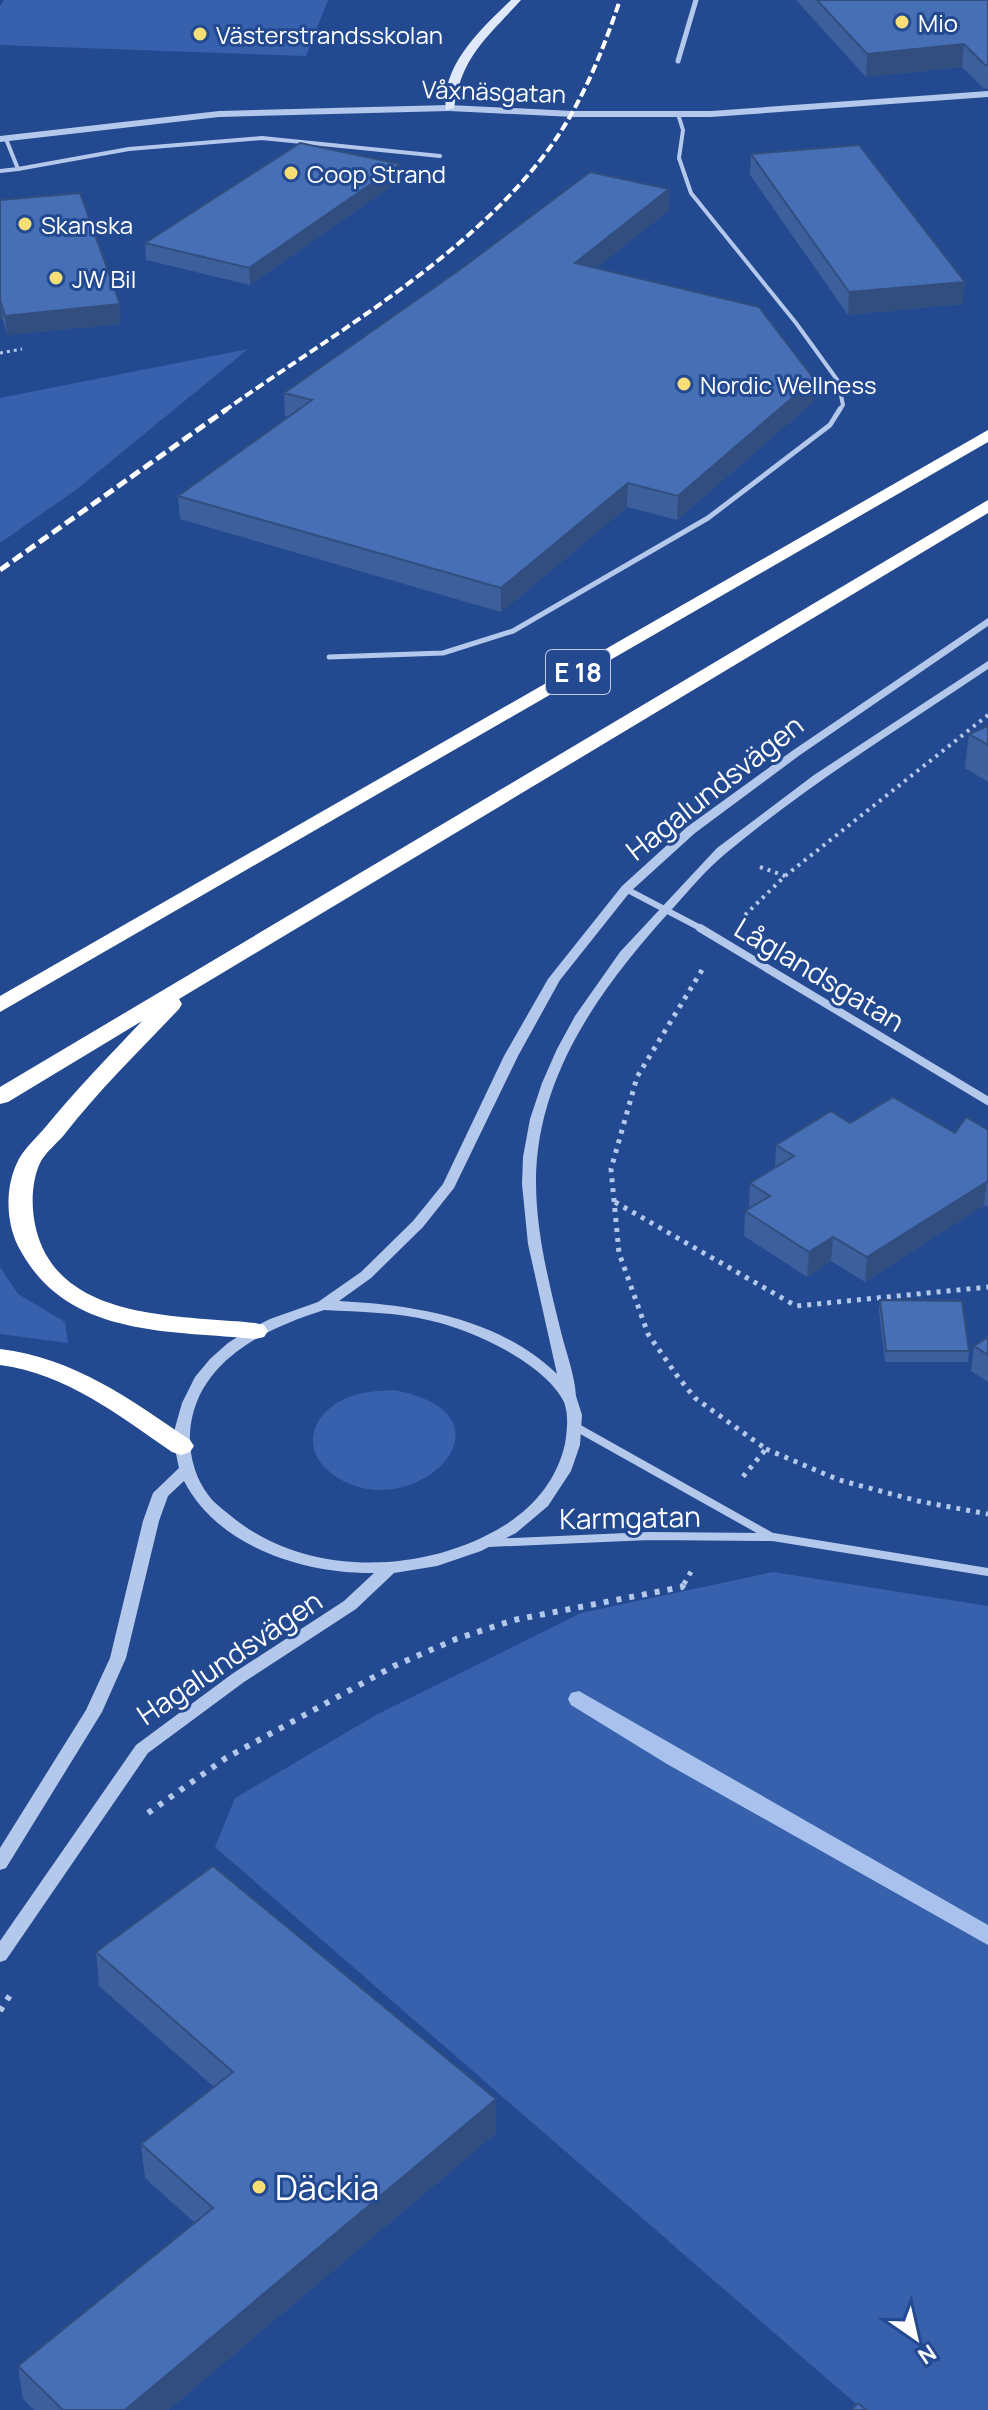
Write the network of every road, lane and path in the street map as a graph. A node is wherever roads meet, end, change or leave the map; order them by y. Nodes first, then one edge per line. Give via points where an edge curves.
1 (516, 0) edge
2 (696, 0) edge
3 (678, 61) dead end
4 (988, 94) edge
5 (449, 108) junction
6 (678, 114) junction
7 (3, 139) edge
8 (440, 156) dead end
9 (18, 169) junction
10 (0, 171) edge
11 (22, 349) dead end
12 (0, 353) edge
13 (988, 435) edge
14 (988, 505) edge
15 (988, 621) edge
16 (329, 657) dead end
17 (988, 664) edge
18 (626, 889) junction
19 (665, 908) junction
20 (191, 983) junction
21 (0, 1005) edge
22 (0, 1097) edge
23 (988, 1101) edge
24 (614, 1202) dead end
25 (988, 1287) edge
26 (323, 1305) junction
27 (255, 1331) junction
28 (0, 1357) edge
29 (570, 1399) junction
30 (576, 1427) junction
31 (766, 1449) dead end
32 (184, 1458) junction
33 (988, 1514) edge
34 (773, 1537) junction
35 (488, 1543) junction
36 (389, 1568) junction
37 (988, 1572) edge
38 (8, 1838) edge
39 (0, 1863) edge
40 (0, 1955) edge

1 - 5 main road via 460,61
2 - 3 street
4 - 6 street, Våxnäsgatan
5 - 6 street, Våxnäsgatan
5 - 7 street, Våxnäsgatan via 219,114
6 - 16 lane via 683,130 679,158 691,193 838,381 843,405 830,425 708,518 513,631 443,653
7 - 9 lane
8 - 9 lane via 262,138 129,149
9 - 10 lane
11 - 12 path
13 - 21 highway, E 18
14 - 20 highway, E 18
15 - 18 street, Hagalundsvägen via 691,830
17 - 19 street, Hagalundsvägen via 719,852
18 - 19 street, Låglandsgatan
18 - 26 street, Hagalundsvägen via 554,979 449,1185 366,1275
19 - 23 street, Låglandsgatan
19 - 29 street, Hagalundsvägen via 611,968 563,1047 542,1103 530,1157 529,1210
20 - 22 highway, E 18
20 - 27 highway via 37,1152 28,1164 15,1209 22,1241 40,1269 70,1296 120,1316
24 - 25 path via 796,1306
26 - 27 street, Hagalundsvägen
26 - 29 street, Hagalundsvägen via 437,1317 486,1334 533,1363
27 - 32 street, Hagalundsvägen via 213,1363 187,1403
28 - 32 highway via 24,1358 88,1384
29 - 30 street, Hagalundsvägen
30 - 34 street, Karmgatan
30 - 35 street, Hagalundsvägen via 567,1471 537,1511
31 - 33 path via 839,1480
32 - 36 street, Hagalundsvägen via 207,1504 240,1532 283,1553 334,1566
32 - 38 street, Hagalundsvägen via 161,1493 151,1521 118,1658 94,1712
34 - 35 street, Karmgatan
34 - 37 street, Karmgatan
35 - 36 street, Hagalundsvägen via 441,1560
36 - 40 street, Hagalundsvägen via 350,1605 142,1749
38 - 39 street, Hagalundsvägen

